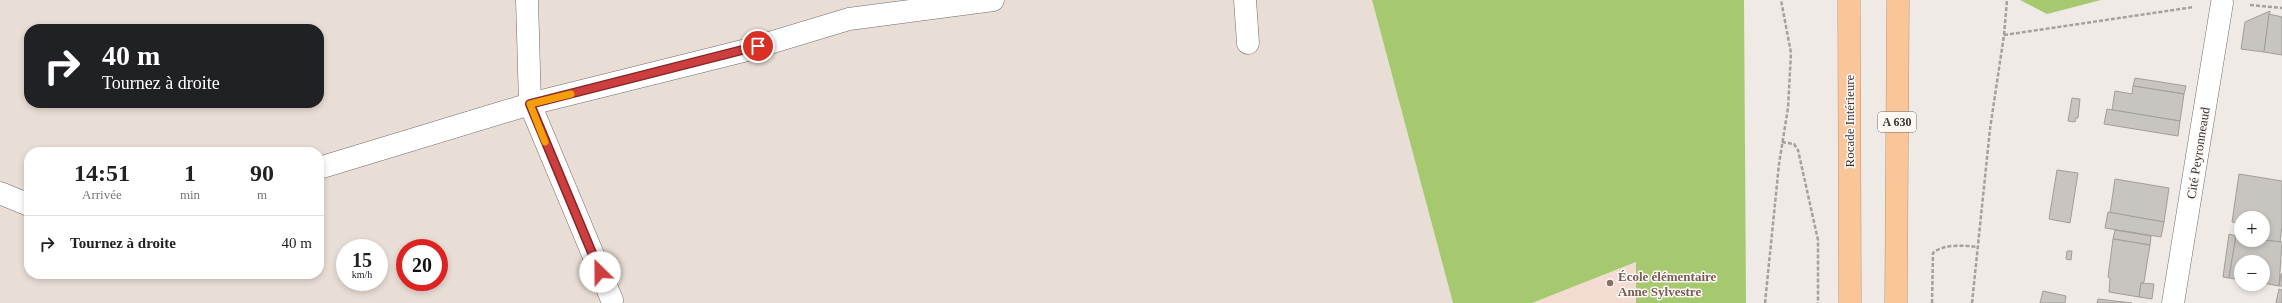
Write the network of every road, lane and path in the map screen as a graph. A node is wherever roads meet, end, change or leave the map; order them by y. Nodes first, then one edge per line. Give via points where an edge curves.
1 (526, 0) edge
2 (994, 0) edge
3 (1245, 0) edge
4 (1781, 0) edge
5 (1849, 0) edge
6 (1898, 0) edge
7 (2007, 0) edge
8 (2222, 3) junction
9 (2282, 8) edge
10 (2004, 35) junction
11 (1248, 43) dead end
12 (530, 104) junction
13 (1782, 142) junction
14 (324, 166) edge
15 (0, 193) edge
16 (24, 203) edge
17 (1976, 247) junction
18 (612, 300) dead end
19 (1765, 303) edge
20 (1818, 303) edge
21 (1850, 303) edge
22 (1896, 303) edge
23 (1932, 303) edge
24 (1972, 303) edge
25 (2173, 303) edge

1 - 12 street
2 - 12 street via 849,19 743,51
3 - 11 street
4 - 13 path via 1791,53 1788,108
5 - 21 highway, Rocade Intérieure
6 - 22 highway, A 630
7 - 10 path
8 - 9 path
8 - 10 path
8 - 25 street, Cité Peyronneaud
10 - 17 path
12 - 14 street
12 - 18 street
13 - 19 path
13 - 20 path via 1794,144 1798,150 1818,240
15 - 16 street
17 - 23 path via 1936,250 1932,257
17 - 24 path

